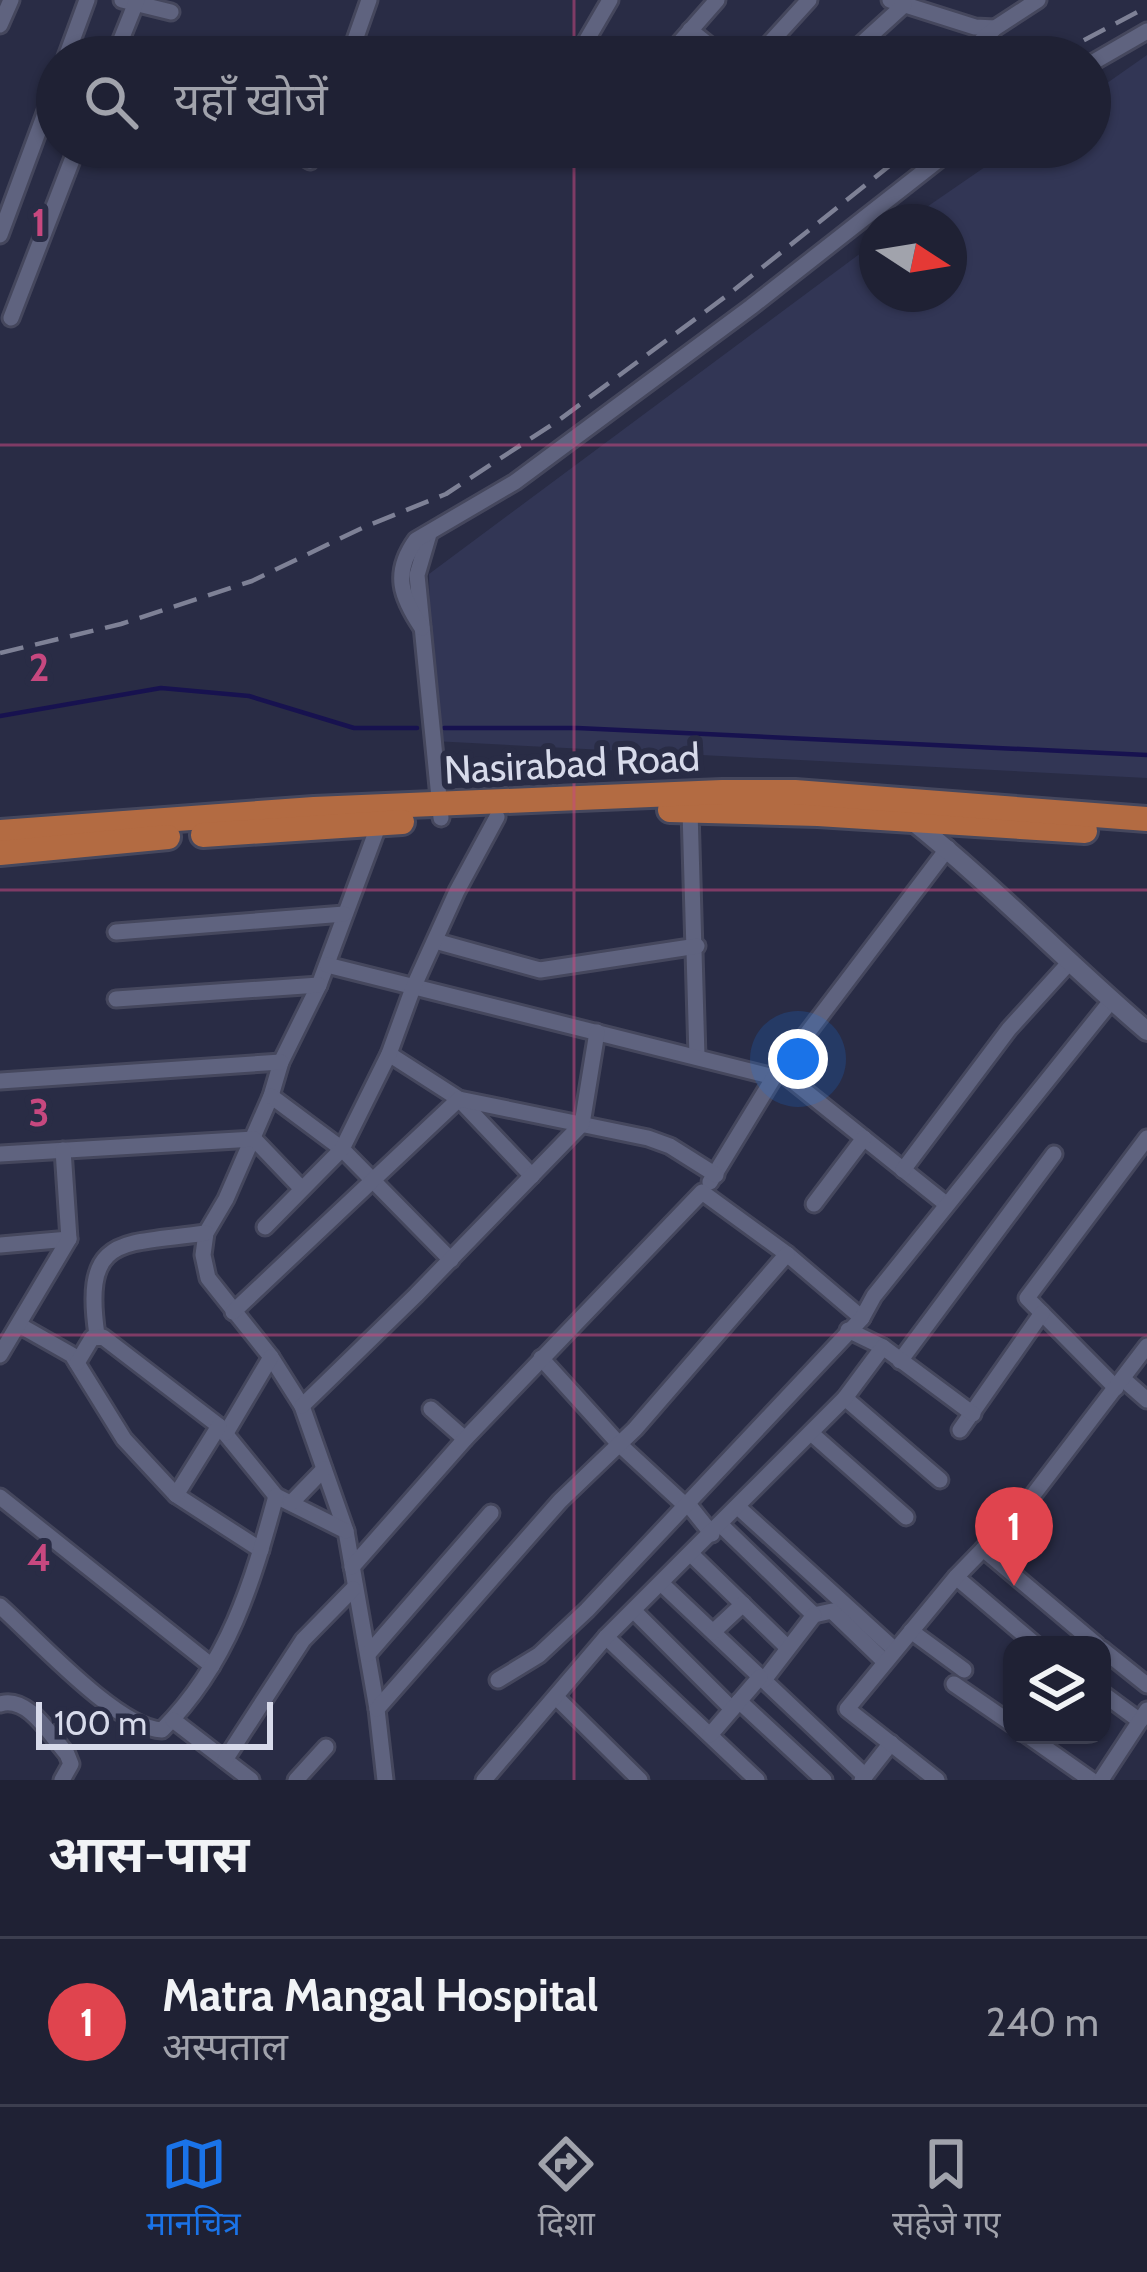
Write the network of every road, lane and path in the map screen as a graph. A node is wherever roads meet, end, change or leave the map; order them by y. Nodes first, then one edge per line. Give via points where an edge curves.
1 (11, 0) edge
2 (87, 0) edge
3 (369, 0) edge
4 (610, 0) edge
5 (716, 0) edge
6 (809, 0) edge
7 (131, 2) edge
8 (1031, 2) edge
9 (897, 3) edge
10 (171, 12) dead end
11 (0, 25) edge
12 (995, 28) junction
13 (691, 30) junction
14 (1147, 31) edge
15 (74, 36) edge
16 (120, 36) edge
17 (357, 36) edge
18 (589, 36) edge
19 (686, 36) edge
20 (698, 36) edge
21 (777, 36) edge
22 (866, 36) edge
23 (986, 36) edge
24 (1111, 52) edge
25 (36, 149) edge
26 (69, 168) edge
27 (928, 168) edge
28 (0, 235) edge
29 (11, 318) dead end
30 (690, 810) junction
31 (904, 810) junction
32 (441, 812) junction
33 (497, 817) junction
34 (1147, 818) edge
35 (379, 824) junction
36 (0, 832) edge
37 (1147, 834) edge
38 (948, 848) junction
39 (0, 853) edge
40 (344, 914) junction
41 (116, 932) dead end
42 (435, 941) junction
43 (697, 946) junction
44 (1068, 964) junction
45 (327, 965) junction
46 (319, 985) junction
47 (413, 988) junction
48 (116, 999) dead end
49 (1112, 1001) junction
50 (1147, 1031) edge
51 (597, 1032) junction
52 (389, 1054) junction
53 (697, 1057) junction
54 (281, 1062) junction
55 (777, 1074) junction
56 (0, 1081) edge
57 (271, 1096) junction
58 (459, 1099) junction
59 (582, 1124) junction
60 (863, 1138) junction
61 (1147, 1138) edge
62 (254, 1139) junction
63 (342, 1149) junction
64 (63, 1150) junction
65 (0, 1154) edge
66 (1054, 1154) dead end
67 (903, 1170) junction
68 (716, 1175) junction
69 (532, 1176) junction
70 (371, 1179) junction
71 (302, 1188) junction
72 (702, 1192) junction
73 (814, 1204) dead end
74 (946, 1204) junction
75 (266, 1227) dead end
76 (206, 1233) junction
77 (69, 1239) junction
78 (0, 1245) edge
79 (787, 1254) junction
80 (451, 1259) junction
81 (233, 1312) junction
82 (1042, 1313) junction
83 (862, 1318) junction
84 (21, 1326) junction
85 (848, 1330) junction
86 (97, 1335) junction
87 (1147, 1346) edge
88 (884, 1347) junction
89 (0, 1355) edge
90 (271, 1357) junction
91 (541, 1358) junction
92 (900, 1361) junction
93 (77, 1363) junction
94 (1120, 1384) junction
95 (845, 1398) junction
96 (1147, 1400) edge
97 (302, 1406) junction
98 (431, 1408) dead end
99 (973, 1414) junction
100 (223, 1429) junction
101 (960, 1430) dead end
102 (811, 1433) junction
103 (465, 1439) junction
104 (620, 1444) junction
105 (323, 1469) junction
106 (940, 1480) dead end
107 (176, 1495) junction
108 (0, 1497) edge
109 (284, 1499) junction
110 (687, 1505) junction
111 (739, 1507) junction
112 (490, 1513) dead end
113 (905, 1517) dead end
114 (717, 1530) junction
115 (346, 1531) junction
116 (261, 1550) junction
117 (983, 1550) junction
118 (692, 1555) junction
119 (352, 1567) junction
120 (956, 1577) junction
121 (662, 1584) junction
122 (353, 1589) junction
123 (743, 1604) junction
124 (0, 1606) edge
125 (634, 1611) junction
126 (814, 1615) junction
127 (911, 1630) junction
128 (713, 1632) junction
129 (1025, 1636) edge
130 (1086, 1636) edge
131 (606, 1637) junction
132 (788, 1648) junction
133 (368, 1654) junction
134 (890, 1656) junction
135 (1111, 1656) edge
136 (212, 1666) junction
137 (762, 1678) junction
138 (498, 1680) dead end
139 (1147, 1685) edge
140 (556, 1698) junction
141 (1111, 1701) edge
142 (0, 1704) edge
143 (736, 1705) junction
144 (377, 1709) junction
145 (1003, 1716) edge
146 (173, 1720) junction
147 (1141, 1727) edge
148 (710, 1735) junction
149 (891, 1743) junction
150 (1040, 1744) edge
151 (326, 1747) dead end
152 (225, 1760) junction
153 (863, 1778) edge
154 (62, 1780) edge
155 (251, 1780) edge
156 (296, 1780) edge
157 (385, 1780) edge
158 (484, 1780) edge
159 (640, 1780) edge
160 (758, 1780) edge
161 (824, 1780) edge
162 (937, 1780) edge
163 (1090, 1780) edge
164 (1101, 1780) edge

1 - 11 street
2 - 15 street
3 - 17 street
4 - 18 street
5 - 13 street
6 - 21 street
7 - 10 street
7 - 16 street
8 - 12 street
9 - 12 street
9 - 22 street
12 - 23 street
13 - 19 street
13 - 20 street
14 - 24 street
25 - 28 street
26 - 29 street
27 - 32 street via 515,482 416,541 401,566 402,594 422,628
30 - 31 highway, Nasirabad Road
30 - 33 highway, Nasirabad Road
30 - 43 street
31 - 32 highway, Nasirabad Road via 795,791
31 - 34 highway, Nasirabad Road
31 - 37 highway, Nasirabad Road
31 - 38 street
32 - 33 highway, Nasirabad Road
32 - 35 highway, Nasirabad Road
32 - 36 highway, Nasirabad Road via 314,809
33 - 42 street
35 - 39 highway, Nasirabad Road
35 - 40 street
38 - 44 street
38 - 55 street
40 - 41 street
40 - 45 street
42 - 43 street via 540,970
42 - 47 street
43 - 53 street
44 - 49 street
44 - 67 street
45 - 46 street
45 - 47 street
46 - 48 street
46 - 54 street
47 - 51 street
47 - 52 street
49 - 50 street
49 - 74 street
51 - 53 street
51 - 59 street
52 - 58 street
52 - 63 street
53 - 55 street
54 - 56 street
54 - 57 street
55 - 60 street
55 - 68 street
57 - 62 street
57 - 63 street
58 - 59 street
58 - 69 street
58 - 70 street
59 - 68 street via 670,1146
59 - 69 street
60 - 67 street
60 - 73 street
61 - 82 street via 1027,1298
62 - 64 street
62 - 71 street
62 - 76 street
63 - 70 street
63 - 71 street
64 - 65 street
64 - 77 street
66 - 92 street
67 - 74 street
68 - 72 street
69 - 80 street
70 - 80 street
70 - 81 street
71 - 75 street
72 - 79 street
72 - 91 street
74 - 83 street
76 - 81 street via 208,1278
76 - 86 street via 132,1244 104,1259 91,1290
77 - 78 street
77 - 84 street
79 - 83 street
79 - 104 street
80 - 97 street
81 - 90 street
82 - 94 street
82 - 99 street
83 - 85 street
84 - 89 street
84 - 93 street
85 - 88 street
85 - 110 street
86 - 93 street
86 - 100 street
87 - 94 street
88 - 92 street
88 - 95 street
90 - 97 street
90 - 100 street
91 - 103 street
91 - 104 street
92 - 99 street
93 - 107 street via 124,1439
94 - 96 street
94 - 117 street
95 - 102 street
95 - 106 street
97 - 105 street
98 - 103 street
99 - 101 street
100 - 107 street
100 - 109 street
102 - 111 street
102 - 113 street
103 - 119 street
104 - 110 street
104 - 144 street
105 - 109 street
105 - 115 street
107 - 116 street
108 - 136 street
109 - 115 street
109 - 116 street
110 - 114 street
110 - 138 street via 539,1655
111 - 114 street
111 - 134 street
112 - 133 street
114 - 118 street
114 - 126 street
115 - 119 street
116 - 136 street via 244,1609
117 - 120 street
117 - 130 street
118 - 121 street
118 - 123 street
119 - 122 street
120 - 127 street
120 - 129 street
121 - 125 street
121 - 128 street
122 - 133 street
122 - 152 street via 303,1640
123 - 128 street
123 - 132 street
124 - 146 street via 72,1675 142,1725 162,1730
125 - 131 street
125 - 143 street
126 - 132 street
126 - 134 street via 832,1611
127 - 134 street
127 - 145 street
128 - 137 street
131 - 140 street
131 - 148 street
132 - 137 street
133 - 144 street
134 - 149 street via 847,1708
135 - 139 street
136 - 146 street
137 - 143 street
137 - 153 street
140 - 158 street
140 - 159 street
141 - 147 street
142 - 154 street via 24,1706 67,1754
143 - 148 street
143 - 161 street
144 - 157 street
146 - 152 street
147 - 164 street
148 - 160 street
149 - 153 street
149 - 162 street
150 - 163 street
151 - 156 street
152 - 155 street

